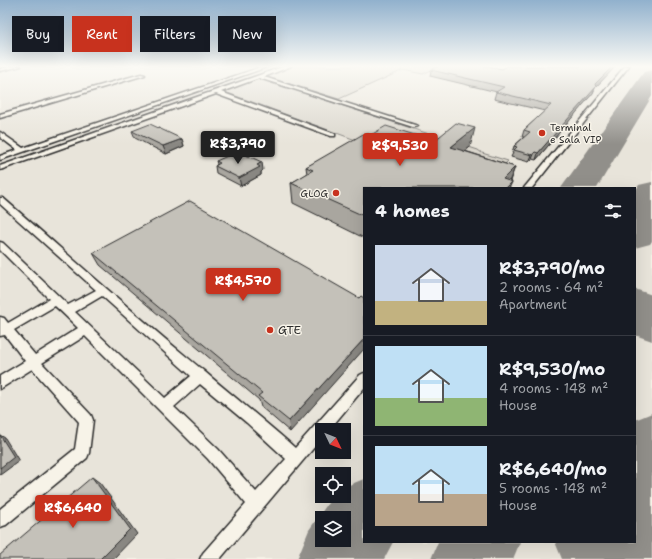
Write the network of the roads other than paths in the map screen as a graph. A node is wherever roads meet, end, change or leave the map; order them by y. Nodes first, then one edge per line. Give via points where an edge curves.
1 (83, 92) edge
2 (191, 92) edge
3 (216, 92) joint
4 (307, 92) edge
5 (606, 92) edge
6 (0, 116) edge
7 (416, 126) dead end
8 (0, 134) edge
9 (333, 135) dead end
10 (21, 150) junction
11 (0, 158) edge
12 (0, 168) edge
13 (529, 187) edge
14 (0, 200) edge
15 (0, 245) edge
16 (104, 290) junction
17 (56, 300) junction
18 (66, 312) junction
19 (2, 327) edge
20 (86, 329) junction
21 (33, 362) junction
22 (200, 376) junction
23 (363, 380) edge
24 (0, 383) edge
25 (166, 406) junction
26 (295, 458) junction
27 (256, 504) junction
28 (0, 519) edge
29 (209, 559) edge

1 - 6 lane
2 - 10 lane
3 - 9 lane
3 - 12 lane
4 - 7 lane
5 - 13 lane
8 - 10 lane
10 - 11 lane
14 - 16 lane
15 - 17 lane
16 - 18 lane
16 - 22 lane
17 - 18 lane
17 - 19 lane
18 - 20 lane
19 - 21 lane
20 - 21 lane
20 - 25 lane
21 - 24 lane
21 - 28 lane via 86,420 82,453
22 - 25 lane
22 - 26 lane via 252,418
23 - 26 lane
25 - 27 lane via 213,454
26 - 27 lane
27 - 29 lane

